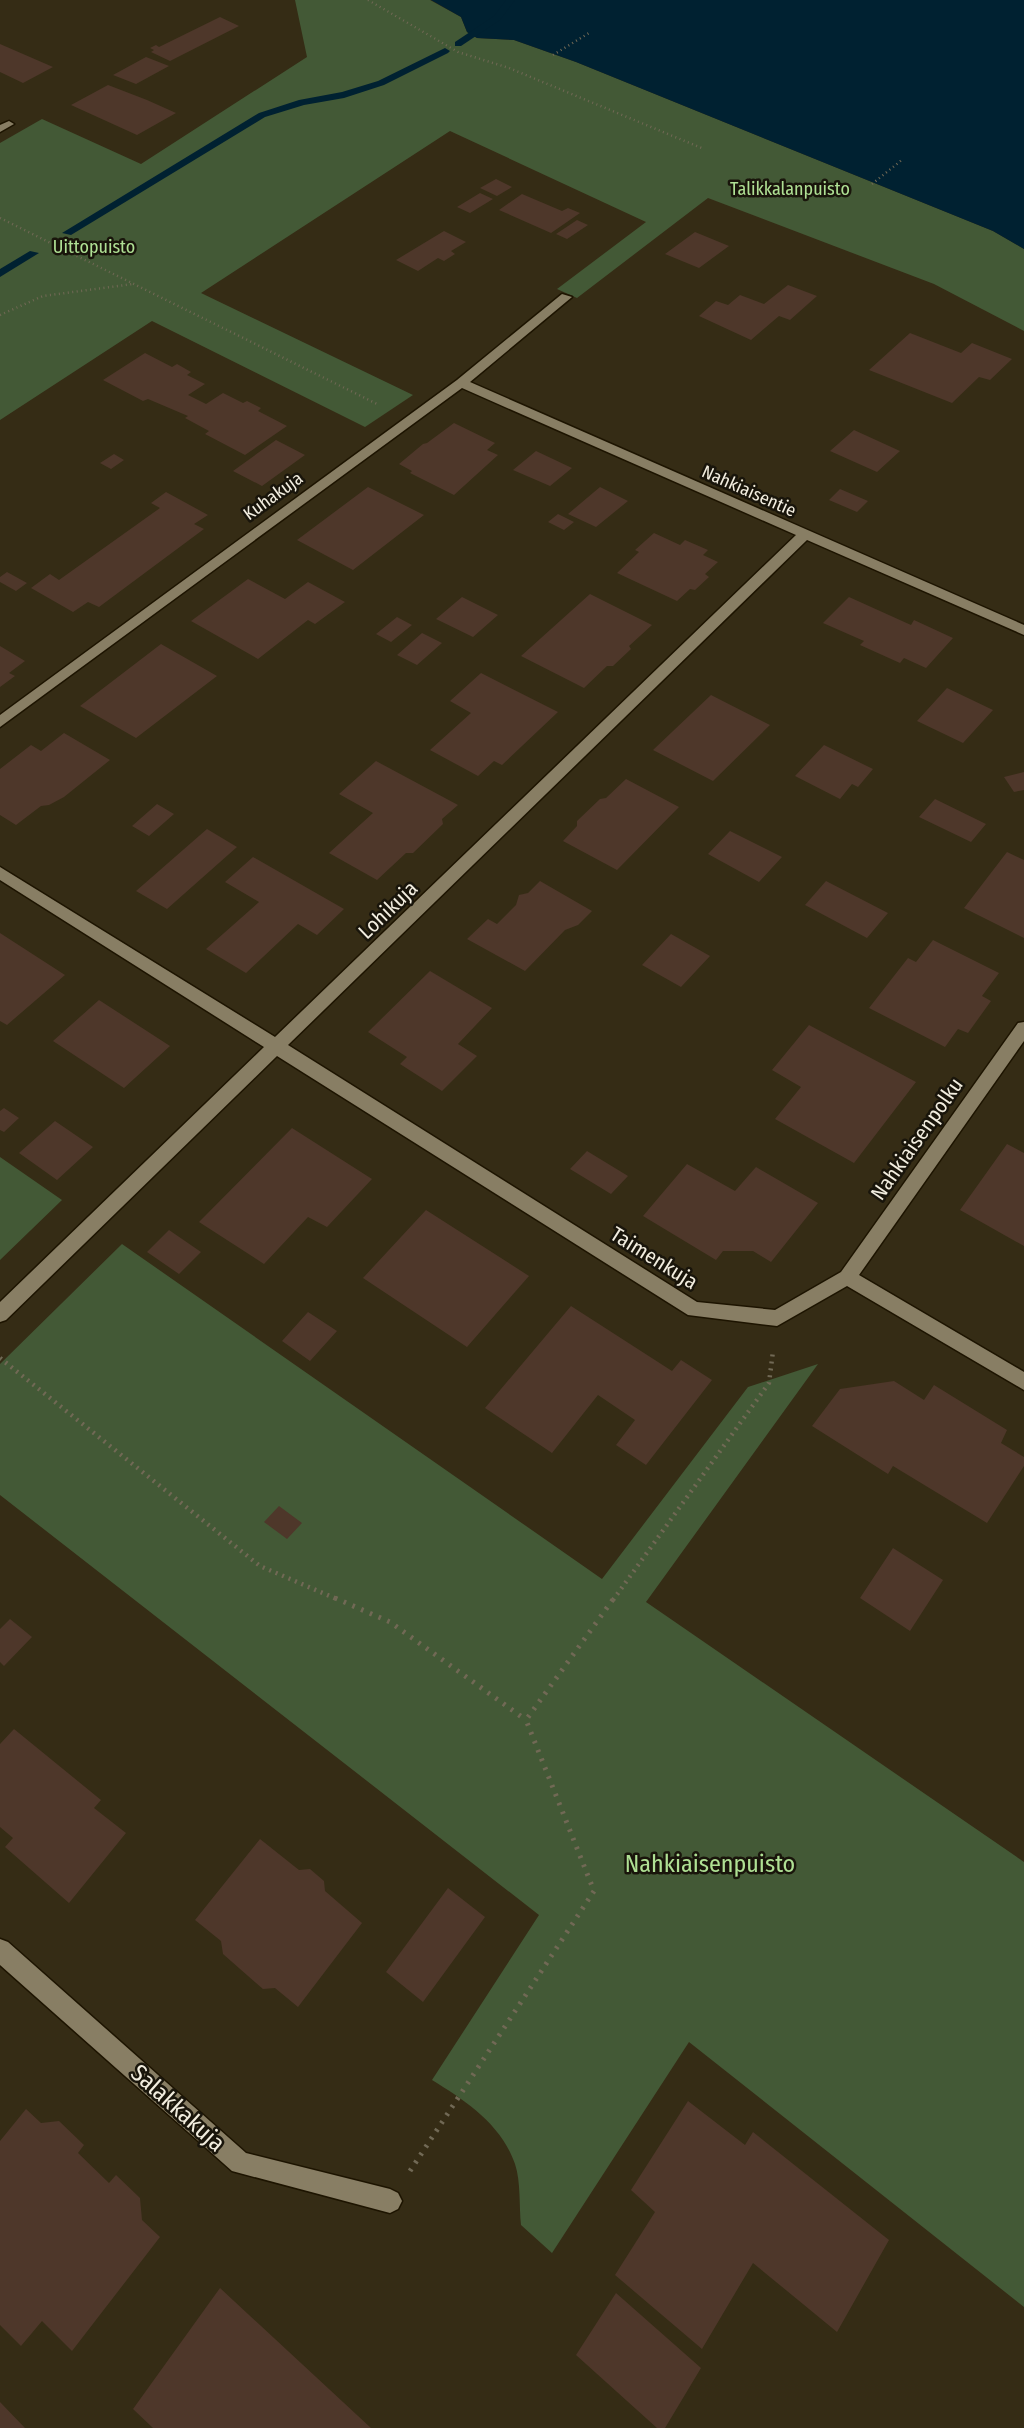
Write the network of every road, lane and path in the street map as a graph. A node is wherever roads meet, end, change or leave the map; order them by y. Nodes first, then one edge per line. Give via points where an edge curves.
1 (368, 0) edge
2 (589, 33) dead end
3 (553, 55) dead end
4 (704, 149) dead end
5 (903, 159) dead end
6 (872, 184) dead end
7 (0, 218) edge
8 (134, 284) junction
9 (566, 297) dead end
10 (0, 315) edge
11 (461, 383) junction
12 (408, 420) junction
13 (804, 535) junction
14 (1024, 630) edge
15 (0, 722) edge
16 (0, 873) edge
17 (1024, 1028) edge
18 (277, 1048) junction
19 (847, 1277) junction
20 (0, 1314) edge
21 (777, 1318) junction
22 (0, 1358) edge
23 (1024, 1382) edge
24 (526, 1720) junction
25 (0, 1950) edge
26 (390, 2201) joint

1 - 4 path via 458,52 509,68
2 - 3 path
5 - 6 path
7 - 8 path
8 - 10 path via 43,296
8 - 12 path
9 - 11 street, Kuhakuja
11 - 12 street, Kuhakuja
11 - 13 street, Nahkiaisentie
12 - 15 street, Kuhakuja
13 - 14 street, Nahkiaisentie
13 - 18 street, Lohikuja
16 - 18 street
17 - 19 street, Nahkiaisenpolku
18 - 20 street, Lohikuja
18 - 21 street, Taimenkuja via 694,1309
19 - 21 street
19 - 23 street
21 - 24 path via 769,1383
22 - 24 path via 260,1566 390,1622
24 - 26 path via 594,1891
25 - 26 street, Salakkakuja via 240,2163

